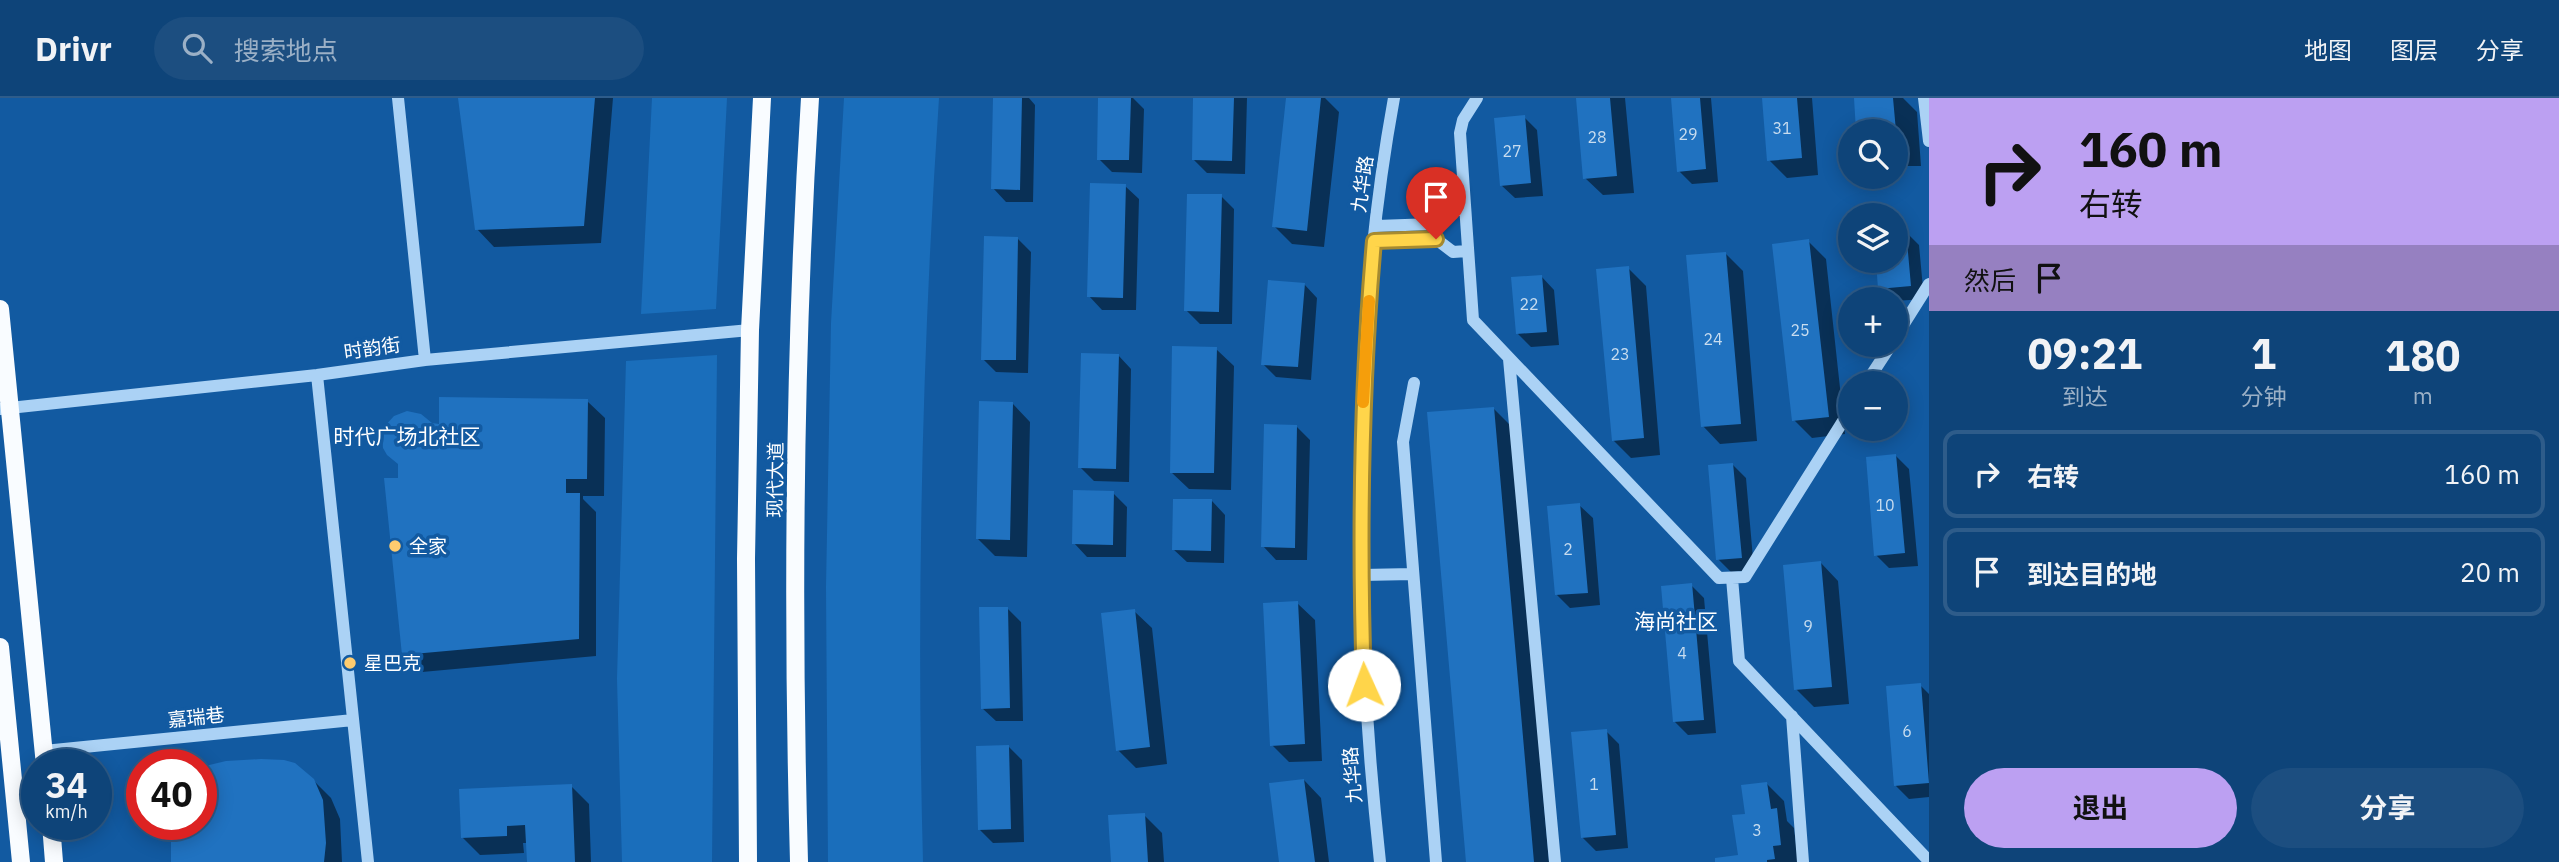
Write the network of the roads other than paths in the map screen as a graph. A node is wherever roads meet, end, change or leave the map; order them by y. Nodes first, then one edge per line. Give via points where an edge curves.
1 (398, 98) edge
2 (762, 98) edge
3 (810, 98) edge
4 (1394, 98) edge
5 (1477, 98) edge
6 (1924, 98) edge
7 (1929, 141) edge
8 (1464, 210) junction
9 (1376, 226) junction
10 (1374, 241) junction
11 (1467, 251) junction
12 (1929, 284) edge
13 (0, 309) edge
14 (1908, 317) edge
15 (750, 330) junction
16 (1509, 359) junction
17 (425, 360) junction
18 (317, 375) junction
19 (1414, 383) dead end
20 (5, 409) edge
21 (1838, 429) edge
22 (1413, 574) junction
23 (1362, 575) junction
24 (1732, 578) junction
25 (0, 647) edge
26 (1792, 716) junction
27 (353, 720) junction
28 (43, 749) edge
29 (112, 750) edge
30 (52, 840) edge
31 (1929, 861) edge
32 (21, 862) edge
33 (54, 862) edge
34 (368, 862) edge
35 (748, 862) edge
36 (799, 862) edge
37 (1380, 862) edge
38 (1436, 862) edge
39 (1555, 862) edge
40 (1802, 862) edge

1 - 17 street
2 - 15 main road, 现代大道
3 - 36 main road, 现代大道 via 796,450
4 - 9 street, 九华路
5 - 8 street via 1461,127
6 - 7 street
8 - 9 street via 1451,210 1434,224
8 - 11 street
9 - 10 street, 九华路
10 - 11 street via 1436,239 1453,251
10 - 23 street, 九华路 via 1365,346
11 - 16 street via 1474,320
12 - 14 street
13 - 20 main road
15 - 17 street, 时韵街
15 - 35 main road, 现代大道
16 - 24 street via 1719,579
16 - 39 street
17 - 18 street, 时韵街
18 - 20 street, 时韵街
18 - 27 street
19 - 22 street via 1403,442
20 - 28 main road
21 - 24 street via 1745,577
22 - 23 street
22 - 38 street
23 - 37 street, 九华路 via 1364,685
24 - 26 street via 1739,661
25 - 32 main road
26 - 31 street
26 - 40 street
27 - 29 street, 嘉瑞巷
27 - 34 street
30 - 33 main road

